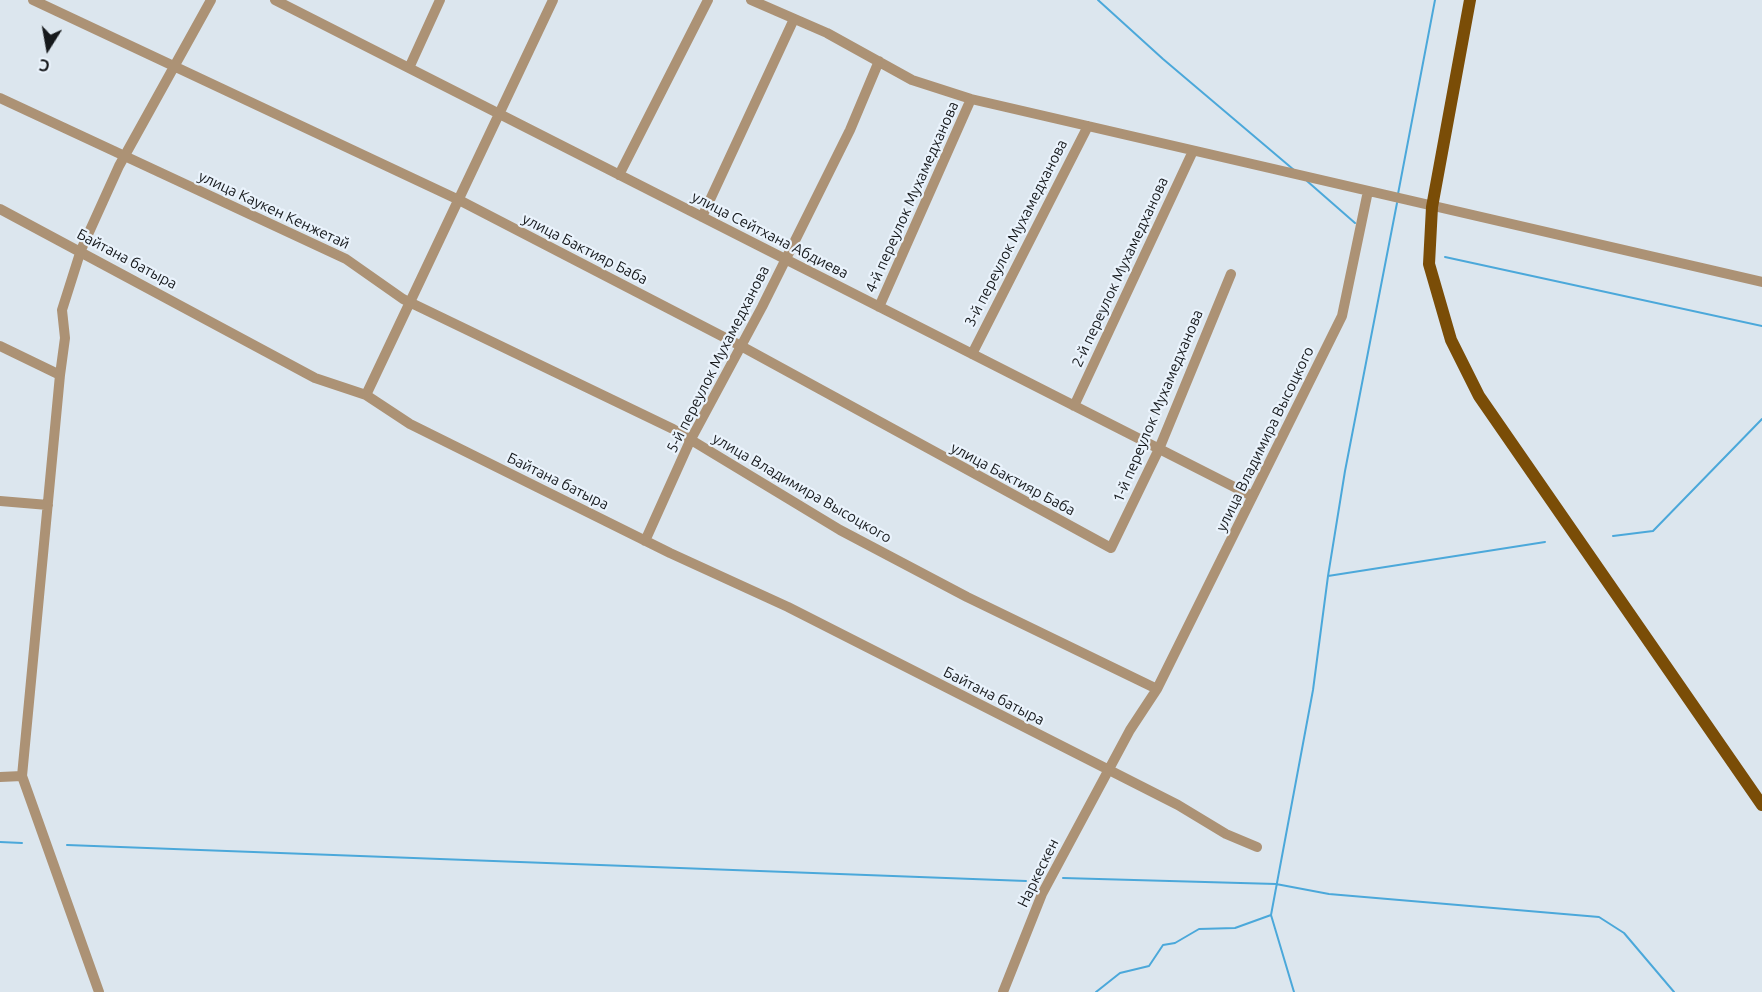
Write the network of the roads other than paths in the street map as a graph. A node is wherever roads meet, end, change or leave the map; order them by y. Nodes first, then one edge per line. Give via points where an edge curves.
1 (33, 0) edge
2 (211, 0) edge
3 (275, 0) edge
4 (440, 0) edge
5 (552, 0) edge
6 (708, 0) edge
7 (751, 0) edge
8 (1470, 0) edge
9 (794, 19) junction
10 (879, 61) junction
11 (173, 67) junction
12 (409, 68) junction
13 (0, 98) edge
14 (971, 99) junction
15 (499, 114) junction
16 (1088, 126) junction
17 (1193, 151) junction
18 (123, 158) junction
19 (619, 175) junction
20 (1368, 191) junction
21 (459, 200) junction
22 (1432, 207) junction
23 (0, 209) edge
24 (702, 217) junction
25 (81, 250) junction
26 (786, 260) junction
27 (1232, 274) dead end
28 (1762, 282) edge
29 (411, 302) junction
30 (879, 307) junction
31 (0, 346) edge
32 (741, 346) junction
33 (972, 354) junction
34 (60, 375) junction
35 (366, 395) junction
36 (1074, 406) junction
37 (690, 441) junction
38 (1159, 449) junction
39 (1252, 496) junction
40 (0, 501) edge
41 (48, 505) junction
42 (645, 541) junction
43 (1111, 548) joint
44 (1157, 689) junction
45 (1108, 771) junction
46 (22, 776) junction
47 (0, 777) edge
48 (1762, 806) edge
49 (1257, 847) dead end
50 (99, 992) edge
51 (1003, 992) edge

1 - 11 street, улица Бактияр Баба
2 - 11 street
3 - 12 street, улица Сейтхана Абдиева
4 - 12 street
5 - 15 street
6 - 19 street
7 - 9 street
8 - 22 main road
9 - 10 street
9 - 24 street
10 - 14 street via 912,80
10 - 26 street, 5-й переулок Мухамедханова
11 - 18 street
11 - 21 street, улица Бактияр Баба
12 - 15 street, улица Сейтхана Абдиева
13 - 18 street, улица Каукен Кенжетай
14 - 16 street
14 - 30 street, 4-й переулок Мухамедханова
15 - 19 street, улица Сейтхана Абдиева
15 - 21 street
16 - 17 street
16 - 33 street, 3-й переулок Мухамедханова
17 - 20 street
17 - 36 street, 2-й переулок Мухамедханова
18 - 25 street
18 - 29 street, улица Каукен Кенжетай via 346,259
19 - 24 street, улица Сейтхана Абдиева
20 - 22 street
20 - 39 street, улица Владимира Высоцкого via 1342,316
21 - 29 street
21 - 32 street, улица Бактияр Баба
22 - 28 street
22 - 48 main road via 1429,264 1451,340 1479,396
23 - 25 street, Байтана батыра
24 - 26 street, улица Сейтхана Абдиева
25 - 34 street via 62,310 65,338
25 - 35 street, Байтана батыра via 315,378
26 - 30 street, улица Сейтхана Абдиева
26 - 32 street, 5-й переулок Мухамедханова
27 - 38 street, 1-й переулок Мухамедханова
29 - 35 street
29 - 37 street, улица Каукен Кенжетай via 673,429
30 - 33 street, улица Сейтхана Абдиева
31 - 34 street
32 - 37 street, 5-й переулок Мухамедханова
32 - 43 street, улица Бактияр Баба
33 - 36 street, улица Сейтхана Абдиева
34 - 41 street
35 - 42 street, Байтана батыра via 410,424
36 - 38 street, улица Сейтхана Абдиева
37 - 42 street, 5-й переулок Мухамедханова
37 - 44 street, улица Владимира Высоцкого via 840,530
38 - 39 street, улица Сейтхана Абдиева
38 - 43 street, 1-й переулок Мухамедханова
39 - 44 street, улица Владимира Высоцкого
40 - 41 street
41 - 46 street
42 - 45 street, Байтана батыра via 788,607
44 - 45 street, улица Владимира Высоцкого
45 - 49 street, Байтана батыра
45 - 51 street, Наркескен via 1042,894
46 - 47 street
46 - 50 street

